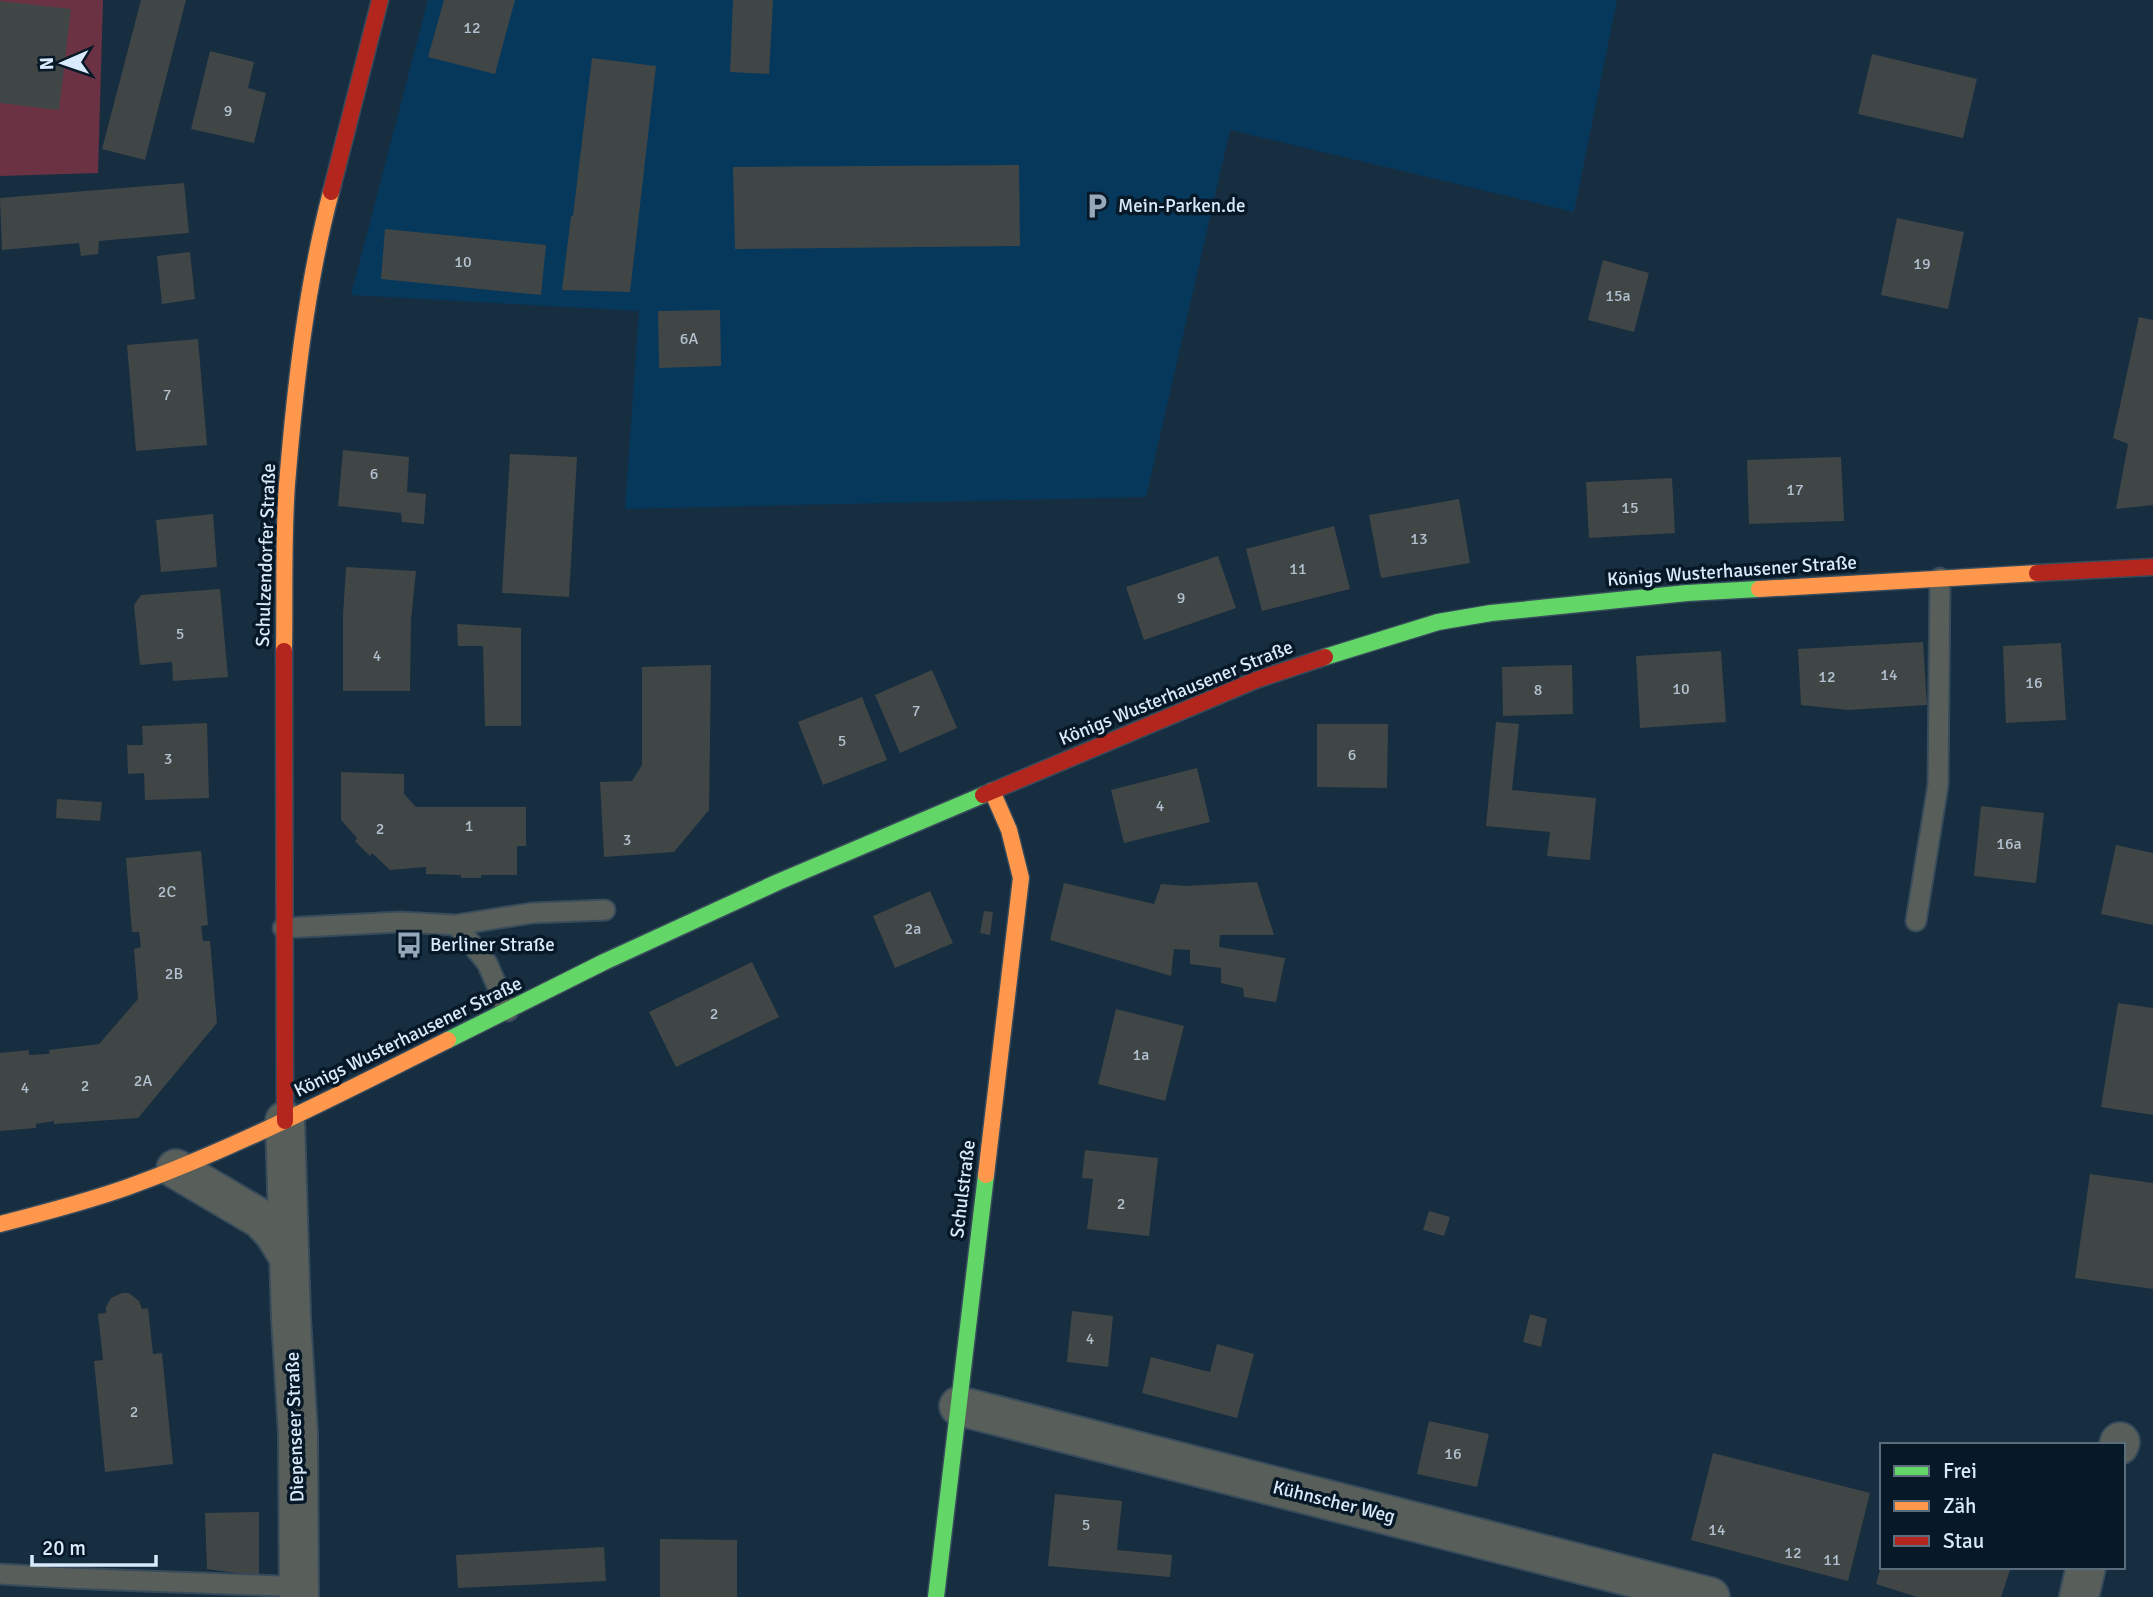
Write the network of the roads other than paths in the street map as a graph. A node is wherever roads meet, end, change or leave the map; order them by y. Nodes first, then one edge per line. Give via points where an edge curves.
1 (380, 0) edge
2 (2153, 567) edge
3 (1940, 578) junction
4 (992, 791) junction
5 (605, 910) dead end
6 (1916, 921) dead end
7 (456, 925) junction
8 (283, 928) junction
9 (508, 1011) junction
10 (285, 1121) junction
11 (176, 1169) junction
12 (0, 1224) edge
13 (289, 1257) junction
14 (959, 1406) junction
15 (2086, 1569) edge
16 (0, 1574) edge
17 (299, 1592) edge
18 (936, 1597) edge
19 (1710, 1597) edge
20 (2078, 1597) edge

1 - 8 main road, Schulzendorfer Straße via 318,241 300,360 287,486
2 - 3 main road, Königs Wusterhausener Straße
3 - 4 main road, Königs Wusterhausener Straße via 1687,593 1523,608 1438,622 1256,680
3 - 6 lane via 1938,785
4 - 9 main road, Königs Wusterhausener Straße via 604,962
4 - 14 main road, Schulstraße via 1013,841 1021,878
5 - 7 lane via 532,913
7 - 8 lane via 400,922
7 - 9 lane via 487,963
8 - 10 main road, Schulzendorfer Straße
9 - 10 main road, Königs Wusterhausener Straße
10 - 11 main road
10 - 13 street, Diepenseer Straße
11 - 12 main road
11 - 13 street via 261,1219
13 - 17 street, Diepenseer Straße via 298,1433
14 - 18 main road, Schulstraße
14 - 19 street, Kühnscher Weg
15 - 20 street
16 - 17 lane via 200,1582

